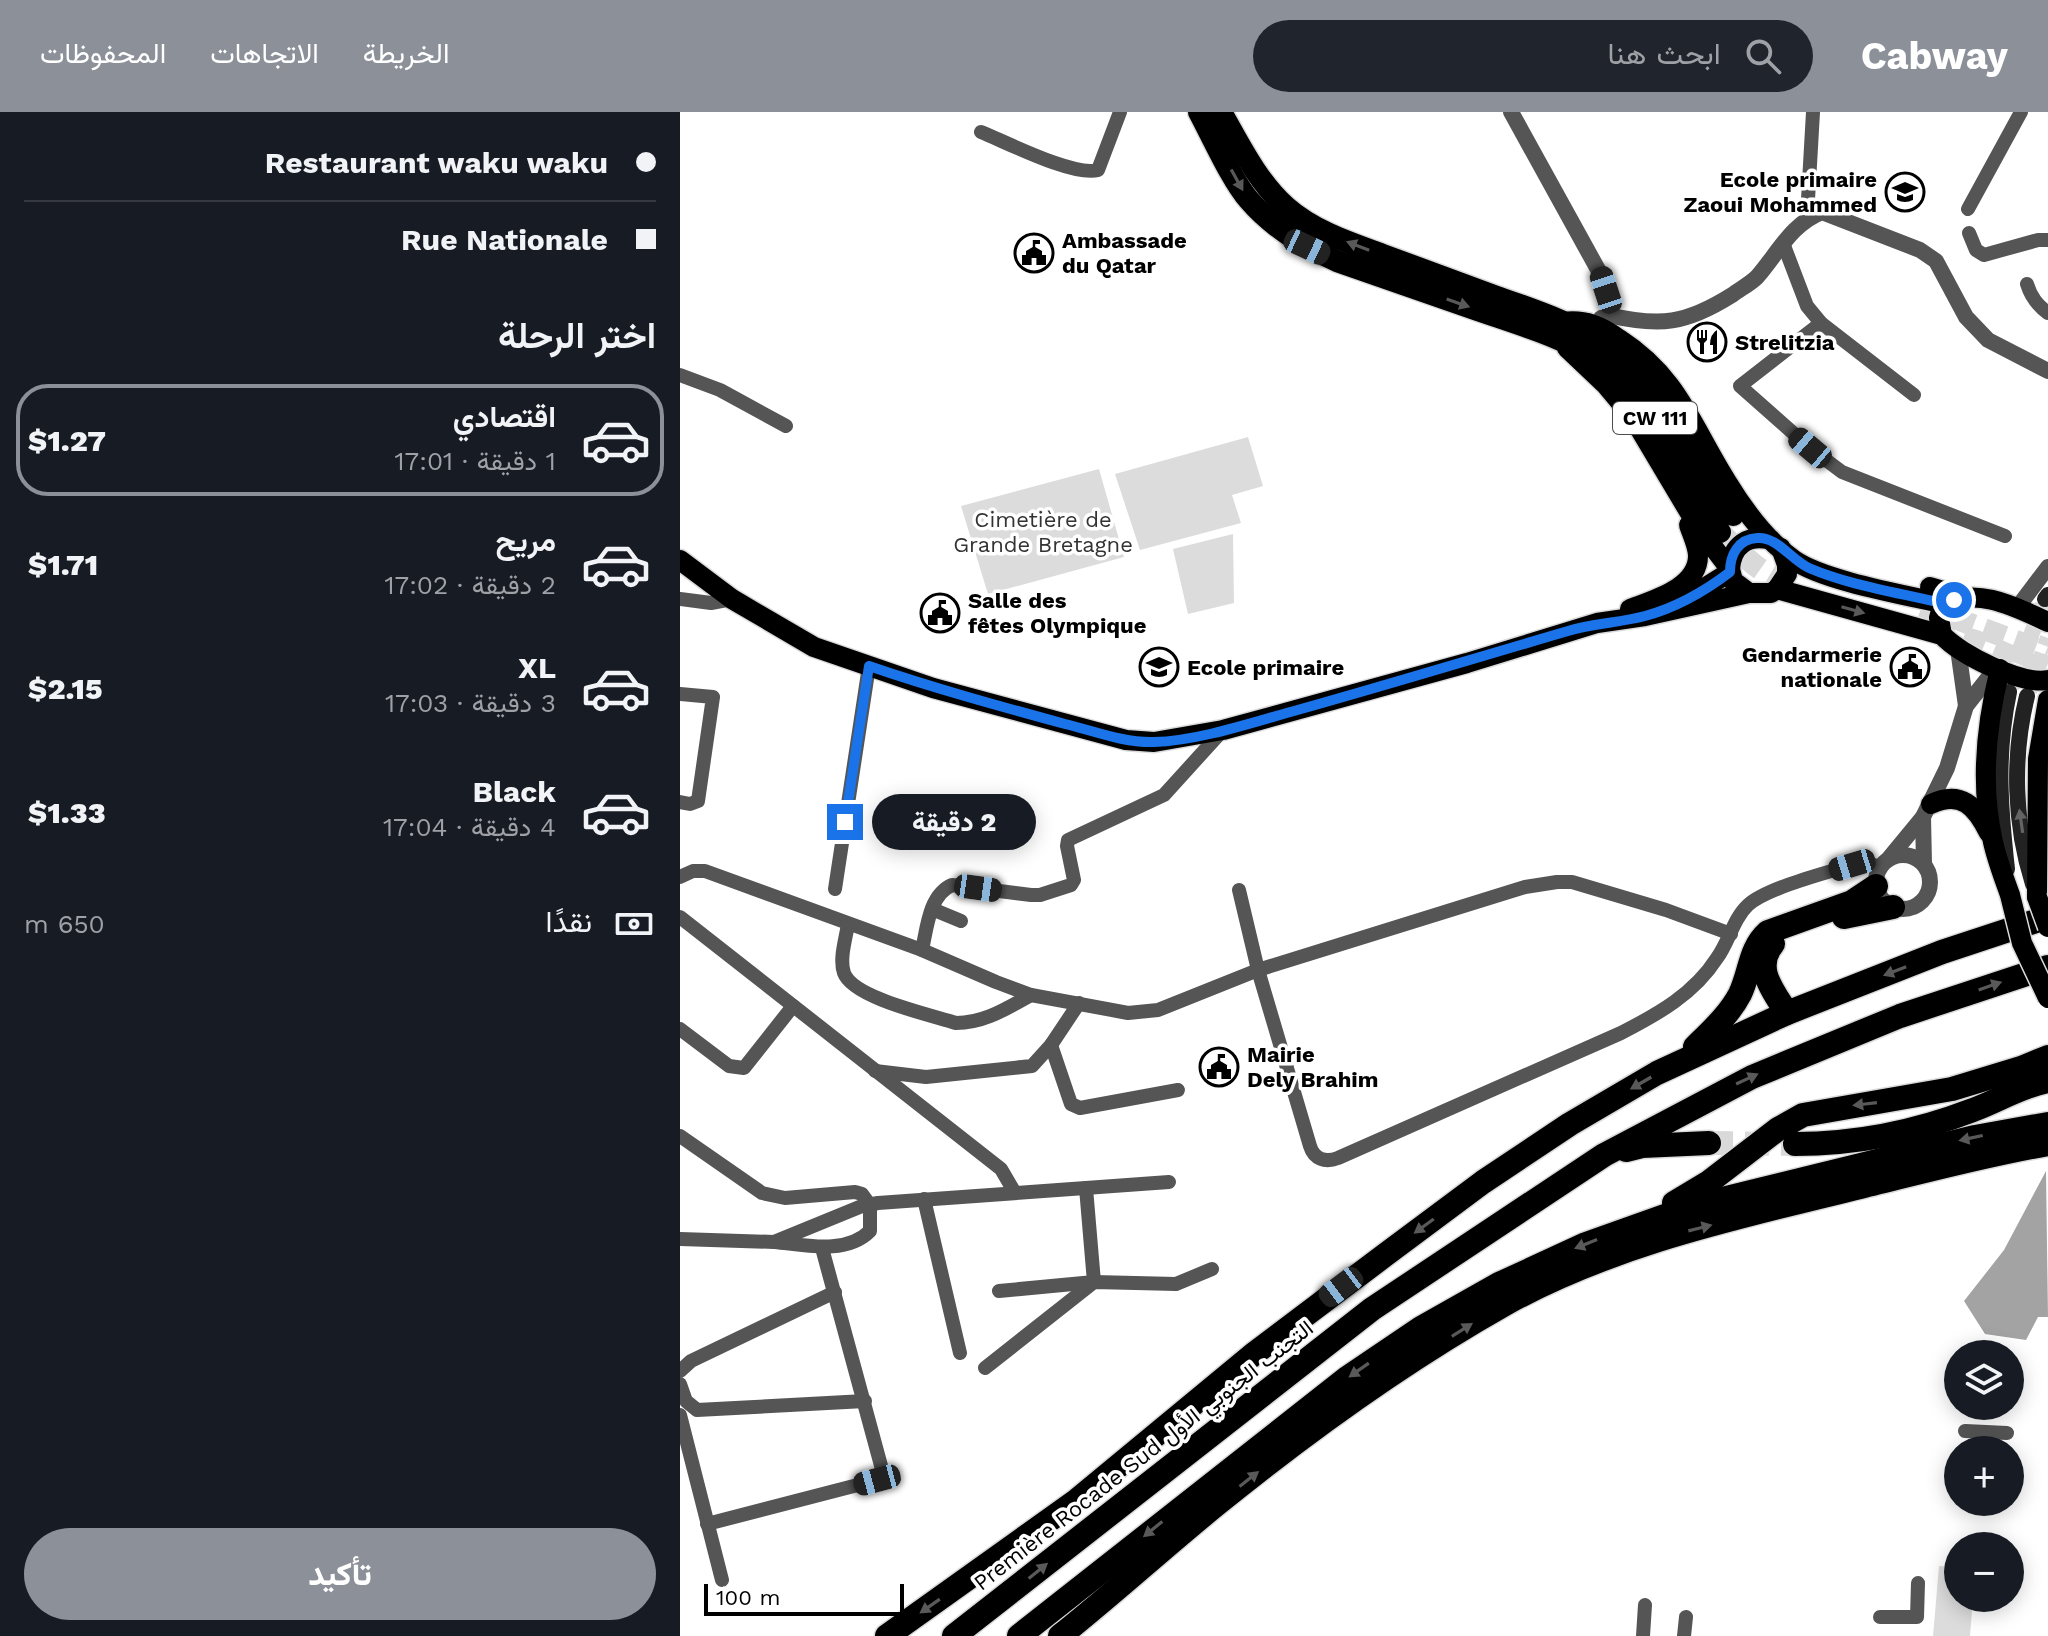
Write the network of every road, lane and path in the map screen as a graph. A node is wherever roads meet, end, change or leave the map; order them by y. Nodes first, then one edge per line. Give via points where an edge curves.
1 (1120, 112) edge
2 (1199, 112) edge
3 (1221, 112) edge
4 (1511, 112) edge
5 (1813, 112) edge
6 (2021, 112) edge
7 (981, 132) dead end
8 (1968, 209) dead end
9 (1807, 217) junction
10 (1969, 233) dead end
11 (2048, 240) edge
12 (1783, 243) junction
13 (2027, 284) dead end
14 (2048, 313) edge
15 (1600, 319) junction
16 (1821, 323) junction
17 (1558, 330) junction
18 (2048, 371) edge
19 (680, 375) edge
20 (1914, 395) dead end
21 (786, 426) dead end
22 (1675, 487) junction
23 (1735, 521) junction
24 (2005, 536) dead end
25 (1776, 544) junction
26 (680, 560) edge
27 (2048, 567) edge
28 (1730, 571) junction
29 (1777, 589) junction
30 (1749, 593) junction
31 (680, 599) edge
32 (732, 599) junction
33 (1955, 601) junction
34 (2017, 608) junction
35 (1645, 616) junction
36 (2048, 622) edge
37 (1597, 623) junction
38 (1942, 635) junction
39 (1958, 649) junction
40 (869, 666) junction
41 (1998, 668) junction
42 (2048, 680) tunnel mouth
43 (2009, 692) tunnel mouth
44 (680, 694) edge
45 (2027, 696) tunnel mouth
46 (2048, 700) tunnel mouth
47 (1966, 706) junction
48 (1223, 730) junction
49 (680, 802) edge
50 (2048, 802) edge
51 (1927, 810) junction
52 (2037, 834) junction
53 (1993, 842) junction
54 (1924, 864) junction
55 (1882, 870) junction
56 (680, 877) edge
57 (835, 889) dead end
58 (1239, 890) dead end
59 (2010, 895) junction
60 (1893, 907) junction
61 (2042, 907) edge
62 (932, 909) junction
63 (680, 917) edge
64 (961, 921) dead end
65 (848, 924) junction
66 (2048, 927) edge
67 (1731, 934) junction
68 (922, 950) junction
69 (2048, 967) edge
70 (1258, 970) junction
71 (1031, 995) junction
72 (2048, 998) edge
73 (1079, 1003) junction
74 (793, 1006) junction
75 (1787, 1013) junction
76 (680, 1029) edge
77 (1051, 1045) junction
78 (2048, 1057) edge
79 (1683, 1060) junction
80 (875, 1070) junction
81 (2048, 1081) edge
82 (1178, 1090) dead end
83 (2048, 1124) edge
84 (680, 1136) edge
85 (1709, 1143) tunnel mouth
86 (1795, 1144) tunnel mouth
87 (2048, 1144) edge
88 (1604, 1155) junction
89 (1169, 1182) dead end
90 (1086, 1188) junction
91 (1015, 1193) junction
92 (924, 1199) junction
93 (870, 1205) junction
94 (1630, 1227) junction
95 (680, 1239) edge
96 (774, 1242) junction
97 (822, 1248) junction
98 (1212, 1269) dead end
99 (1094, 1282) junction
100 (999, 1291) dead end
101 (835, 1292) junction
102 (960, 1353) dead end
103 (985, 1368) dead end
104 (680, 1371) edge
105 (680, 1384) edge
106 (865, 1401) junction
107 (680, 1415) edge
108 (1965, 1431) dead end
109 (2007, 1433) dead end
110 (707, 1524) junction
111 (722, 1580) dead end
112 (1918, 1583) dead end
113 (1645, 1605) dead end
114 (1686, 1617) dead end
115 (1880, 1617) dead end
116 (887, 1636) edge
117 (954, 1636) edge
118 (1019, 1636) edge
119 (1060, 1636) edge
120 (1643, 1636) edge
121 (1684, 1636) edge

1 - 7 street via 1094,172 1074,170
2 -> 17 highway, CW 111 via 1247,198 1307,247
17 -> 3 highway, CW 111 via 1316,227 1262,182
4 - 15 street via 1601,275 1611,305
5 - 9 street
6 - 8 street
9 - 12 street
9 - 18 street via 1822,212 1920,250 1936,261 1966,317 1988,340
10 - 11 street via 1984,255
12 - 15 street via 1755,279 1702,313 1676,321
12 - 16 street via 1807,306
13 - 14 street
15 - 17 main road via 1575,320
15 - 23 main road via 1679,396 1726,480
16 - 20 street
16 - 24 street via 1740,386 1842,472
17 - 22 main road via 1632,416
17 - 23 highway, CW 111 via 1604,362 1646,404 1696,496
19 - 21 street
22 - 28 main road
22 - 37 main road via 1698,556 1694,570 1669,593
23 - 25 main road
23 - 33 main road via 1807,555
25 - 28 main road via 1760,537 1747,540 1731,557
25 - 29 main road via 1787,565
25 - 33 main road via 1821,573
26 - 32 main road
27 - 34 street
28 - 30 main road via 1739,588
28 - 35 main road via 1690,598
29 - 30 main road via 1764,595
29 -> 38 main road
30 - 35 main road
31 - 32 street
32 - 40 main road via 814,647
33 - 34 main road
33 - 38 main road via 1939,618
34 - 36 main road
35 - 37 main road
37 - 48 main road
38 - 39 main road
39 - 41 main road
39 - 47 street
40 - 48 main road via 1126,740 1154,742
40 - 57 street
41 - 42 main road via 2025,679
41 - 47 street
41 - 53 main road via 1986,751
43 - 59 main road via 1999,784
44 - 49 street via 713,697 698,801
61 -> 45 main road via 2028,869 2017,785
46 - 52 main road via 2038,759
47 - 51 street
48 - 62 street via 1164,795 1068,840 1071,885 1031,895 952,885 942,889
50 - 52 main road
51 - 53 main road via 1949,798 1963,801 1977,813
51 - 54 street
51 - 55 street
52 - 61 main road
53 - 59 main road
54 - 55 street via 1904,854
54 - 60 street via 1930,881 1924,899 1906,909
55 - 60 street via 1882,899
55 - 67 street via 1867,863 1852,865 1762,896 1744,909
55 - 79 highway via 1852,902 1768,932 1758,941 1731,1008
56 - 65 street via 705,871
58 - 70 street
59 - 72 main road, bridge via 2022,943
60 - 75 highway via 1859,912 1774,942 1765,955 1764,970
61 - 66 main road, bridge
61 -> 75 highway, Première Rocade Sud التجنب الجنوبي الأول
62 - 64 street
62 - 68 street
63 - 74 street
65 - 68 street
65 - 71 street via 844,974 870,995 968,1023
67 - 70 street via 1604,891 1557,882 1525,887
67 - 70 street via 1697,984 1660,1013 1332,1161 1311,1152
68 - 71 street
88 -> 69 highway via 1752,1077 1900,1016
70 - 73 street via 1158,1010 1141,1013
71 - 73 street
73 - 77 street
74 - 76 street via 744,1068 729,1066
74 - 80 street
75 - 79 highway, Première Rocade Sud التجنب الجنوبي الأول
77 - 80 street via 1032,1066 926,1077
77 - 82 street via 1071,1104 1080,1108
78 -> 94 highway via 1952,1089 1803,1115 1709,1182
79 -> 116 highway, Première Rocade Sud التجنب الجنوبي الأول via 1570,1124 1483,1182 1255,1353 1076,1501
80 - 91 street via 1001,1169
81 - 86 highway via 1895,1134
83 -> 94 highway via 1690,1207
84 - 93 street via 762,1193 785,1198 855,1192
85 - 88 highway via 1642,1146
119 -> 87 highway via 1218,1503 1352,1402 1468,1326 1546,1283 1671,1235
117 -> 88 highway, Première Rocade Sud التجنب الجنوبي الأول via 1372,1309
89 - 90 street
90 - 91 street
90 - 99 street
91 - 92 street
92 - 93 street
92 - 102 street
93 - 96 street
93 - 97 street via 867,1234
94 -> 118 highway via 1499,1284 1384,1353
95 - 96 street
96 - 97 street
97 - 101 street
98 - 99 street via 1176,1284
99 - 100 street
99 - 103 street
101 - 104 street
101 - 106 street
105 - 106 street via 690,1407 706,1411
106 - 110 street via 882,1463 877,1480
107 - 110 street
108 - 109 street
110 - 111 street
112 - 115 street via 1917,1617
113 - 120 street
114 - 121 street

